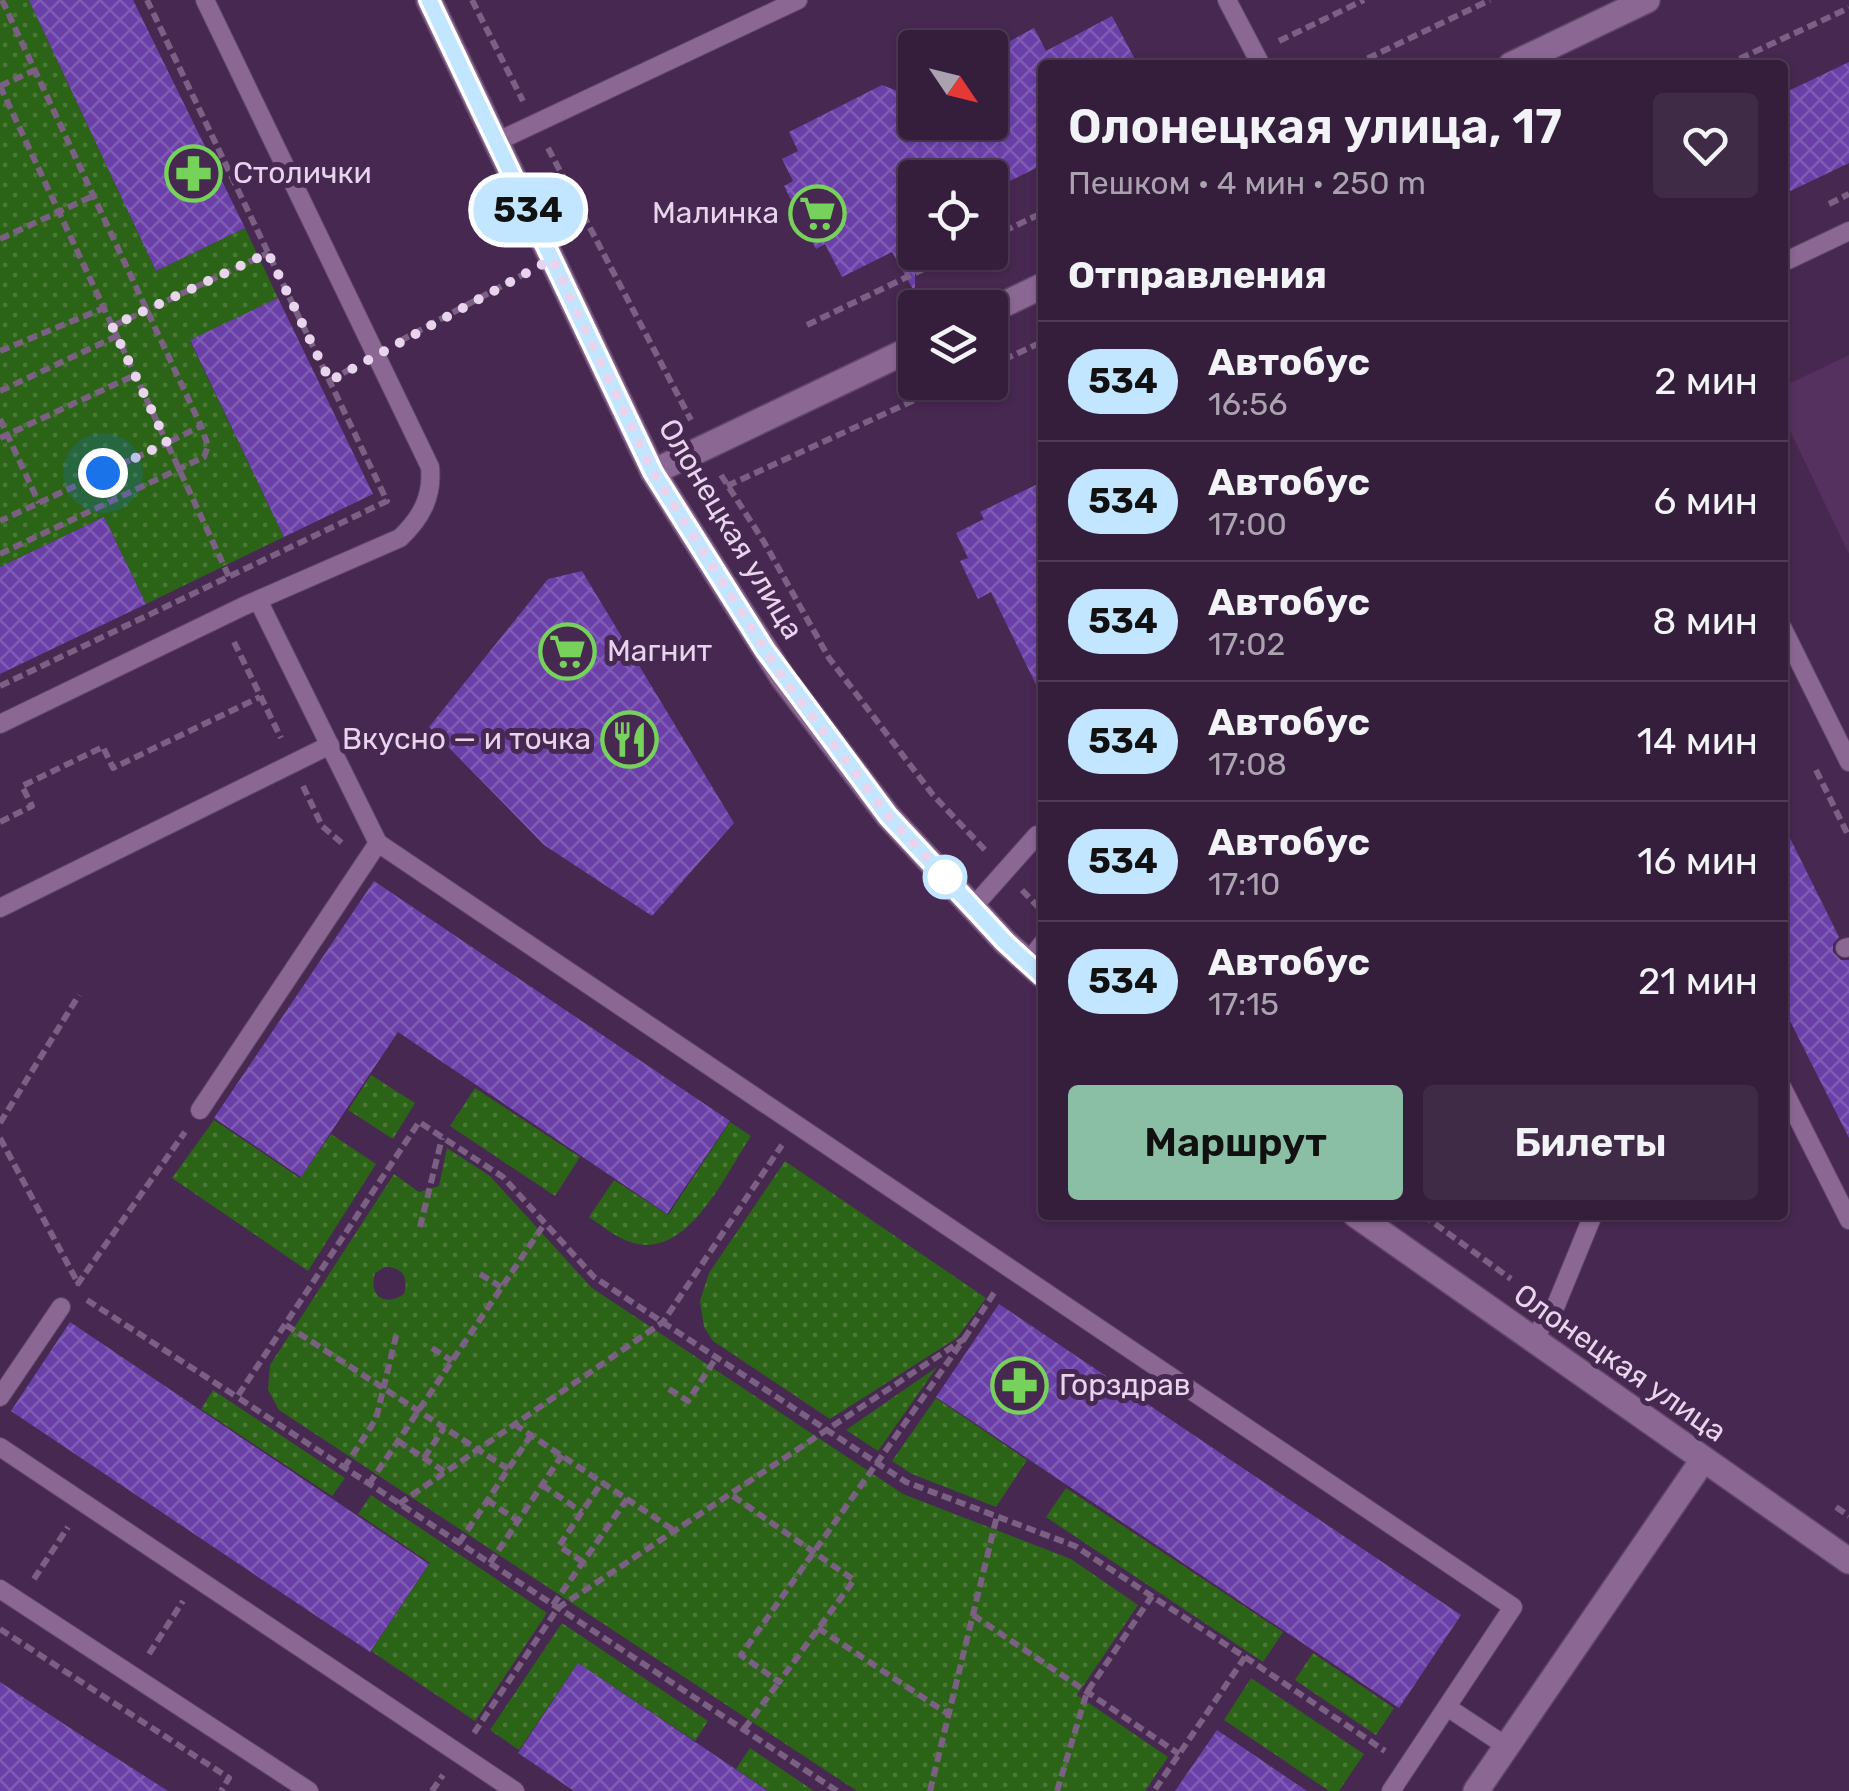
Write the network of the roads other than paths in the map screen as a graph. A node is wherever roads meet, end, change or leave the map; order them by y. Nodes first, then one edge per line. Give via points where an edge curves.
1 (205, 0) edge
2 (429, 0) edge
3 (798, 0) edge
4 (1227, 0) edge
5 (1647, 0) edge
6 (1258, 59) edge
7 (1521, 60) edge
8 (496, 142) junction
9 (1849, 231) edge
10 (1788, 260) edge
11 (1038, 288) edge
12 (1008, 302) edge
13 (898, 355) edge
14 (653, 472) junction
15 (258, 600) junction
16 (1788, 639) edge
17 (0, 724) edge
18 (330, 745) junction
19 (1849, 762) edge
20 (1037, 836) dead end
21 (378, 843) junction
22 (0, 908) edge
23 (973, 908) junction
24 (1038, 960) edge
25 (1788, 1098) edge
26 (200, 1110) road end
27 (1363, 1220) edge
28 (1590, 1220) edge
29 (1849, 1220) edge
30 (62, 1307) road end
31 (1531, 1341) junction
32 (0, 1397) edge
33 (0, 1447) edge
34 (1703, 1460) junction
35 (1849, 1561) edge
36 (0, 1588) edge
37 (1447, 1707) junction
38 (1506, 1746) junction
39 (310, 1791) edge
40 (515, 1791) edge
41 (1391, 1791) edge
42 (1476, 1791) edge

1 - 15 lane via 430,467 424,508 400,538
2 - 8 street, Олонецкая улица
3 - 8 lane
4 - 6 lane
5 - 7 street
8 - 14 street, Олонецкая улица
9 - 10 lane
11 - 12 street
13 - 14 street
14 - 23 street, Олонецкая улица via 783,678 888,816
15 - 17 lane
15 - 18 lane
16 - 19 lane
18 - 21 lane
18 - 22 lane
20 - 23 lane
21 - 26 lane
21 - 37 lane via 1512,1607
23 - 24 street, Олонецкая улица
25 - 29 lane
27 - 31 street, Олонецкая улица
28 - 31 lane via 1554,1310
30 - 32 lane
31 - 34 street, Олонецкая улица
33 - 40 lane
34 - 35 street, Олонецкая улица
34 - 38 street
36 - 39 lane
37 - 38 lane
37 - 41 lane
38 - 42 street

